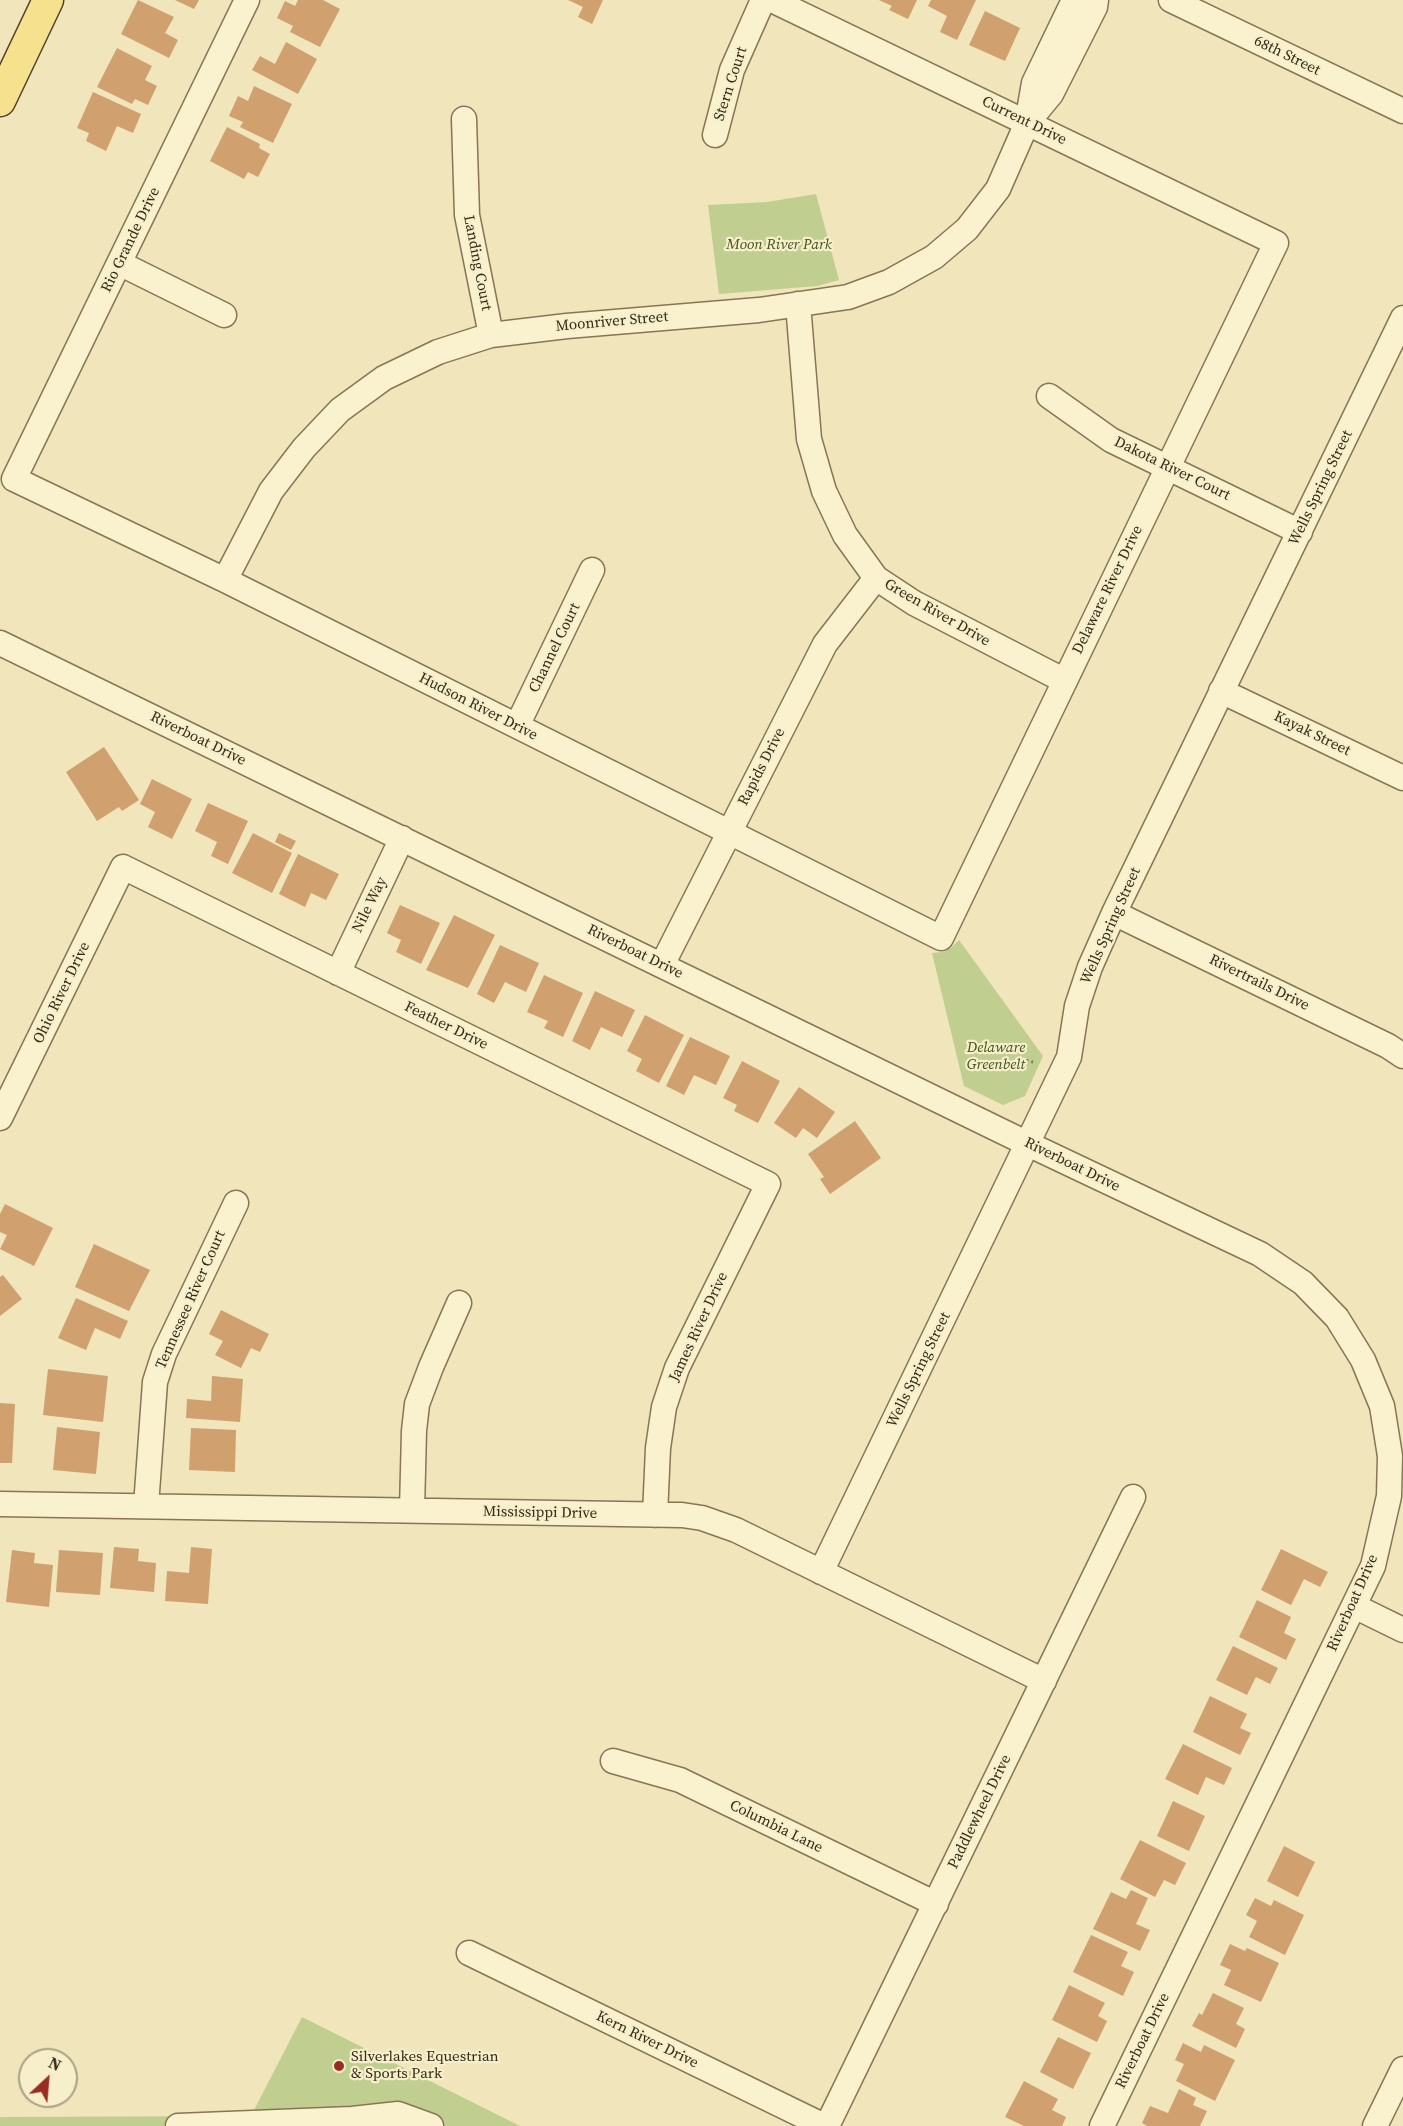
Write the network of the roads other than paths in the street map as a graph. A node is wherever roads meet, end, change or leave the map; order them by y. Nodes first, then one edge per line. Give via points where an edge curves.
1 (48, 0) edge
2 (247, 0) edge
3 (763, 0) edge
4 (772, 0) edge
5 (1074, 0) edge
6 (1096, 0) edge
7 (1171, 0) edge
8 (0, 101) edge
9 (1403, 111) edge
10 (464, 119) dead end
11 (1027, 123) junction
12 (715, 135) dead end
13 (1276, 243) joint
14 (119, 263) junction
15 (798, 304) junction
16 (224, 315) dead end
17 (1403, 318) edge
18 (491, 335) junction
19 (1049, 396) dead end
20 (1167, 468) junction
21 (14, 479) joint
22 (1300, 532) junction
23 (592, 570) dead end
24 (876, 578) junction
25 (225, 580) junction
26 (0, 643) edge
27 (1065, 681) junction
28 (1221, 691) junction
29 (517, 726) junction
30 (1403, 778) edge
31 (729, 831) junction
32 (402, 838) junction
33 (123, 867) joint
34 (1114, 913) junction
35 (941, 938) joint
36 (662, 965) junction
37 (338, 973) junction
38 (1403, 1056) edge
39 (0, 1118) edge
40 (1028, 1144) junction
41 (768, 1184) joint
42 (236, 1203) dead end
43 (459, 1303) dead end
44 (1133, 1497) dead end
45 (0, 1504) edge
46 (146, 1506) junction
47 (412, 1510) junction
48 (655, 1515) junction
49 (821, 1572) junction
50 (1354, 1606) junction
51 (1403, 1630) edge
52 (1044, 1682) junction
53 (613, 1761) dead end
54 (936, 1904) junction
55 (469, 1953) dead end
56 (1403, 2069) edge
57 (178, 2126) edge
58 (431, 2126) edge
59 (826, 2126) edge
60 (1102, 2126) edge
61 (1375, 2126) edge

1 - 8 main road
2 - 14 street, Rio Grande Drive
3 - 12 street, Stern Court via 732,70
4 - 11 street, Current Drive
5 - 11 street, Moonriver Street via 1034,83
6 - 11 street, Moonriver Street via 1051,94
7 - 9 street, 68th Street
10 - 18 street, Landing Court via 467,215
11 - 13 street, Current Drive
11 - 15 street, Moonriver Street via 998,189 967,229 934,257 889,282 848,297
13 - 20 street, Delaware River Drive
14 - 16 street
14 - 21 street, Rio Grande Drive
15 - 18 street, Moonriver Street
15 - 24 street, Green River Drive via 809,439 824,491 845,535
17 - 22 street, Wells Spring Street
18 - 25 street, Moonriver Street via 438,352 384,378 340,410 271,490
19 - 20 street, Dakota River Court via 1111,440
20 - 22 street, Dakota River Court
20 - 27 street, Delaware River Drive
21 - 25 street, Hudson River Drive
22 - 28 street, Wells Spring Street
23 - 29 street, Channel Court
24 - 27 street, Green River Drive via 914,603
24 - 31 street, Rapids Drive via 825,644
25 - 29 street, Hudson River Drive
26 - 32 street, Riverboat Drive
27 - 35 street, Delaware River Drive
28 - 30 street, Kayak Street
28 - 34 street, Wells Spring Street
29 - 31 street, Hudson River Drive
31 - 35 street, Hudson River Drive
31 - 36 street, Rapids Drive
32 - 36 street, Riverboat Drive
32 - 37 street, Nile Way
33 - 37 street, Feather Drive
33 - 39 street, Ohio River Drive
34 - 38 street, Rivertrails Drive
34 - 40 street, Wells Spring Street via 1080,996 1069,1057
36 - 40 street, Riverboat Drive
37 - 41 street, Feather Drive
40 - 49 street, Wells Spring Street
40 - 50 street, Riverboat Drive via 1260,1254 1303,1283 1337,1318 1363,1360 1382,1406 1390,1456 1389,1496 1380,1540 1373,1566
41 - 48 street, James River Drive via 677,1368 664,1407
42 - 46 street, Tennessee River Court via 158,1373
43 - 47 street via 417,1404
44 - 52 street, Paddlewheel Drive
45 - 46 street, Mississippi Drive
46 - 47 street, Mississippi Drive
47 - 48 street, Mississippi Drive
48 - 49 street, Mississippi Drive via 702,1518 736,1530
49 - 52 street, Mississippi Drive
50 - 51 street
50 - 60 street, Riverboat Drive
52 - 54 street, Paddlewheel Drive
53 - 54 street, Columbia Lane via 681,1780
54 - 59 street, Paddlewheel Drive
55 - 59 street, Kern River Drive
56 - 61 street
57 - 58 street via 398,2114

